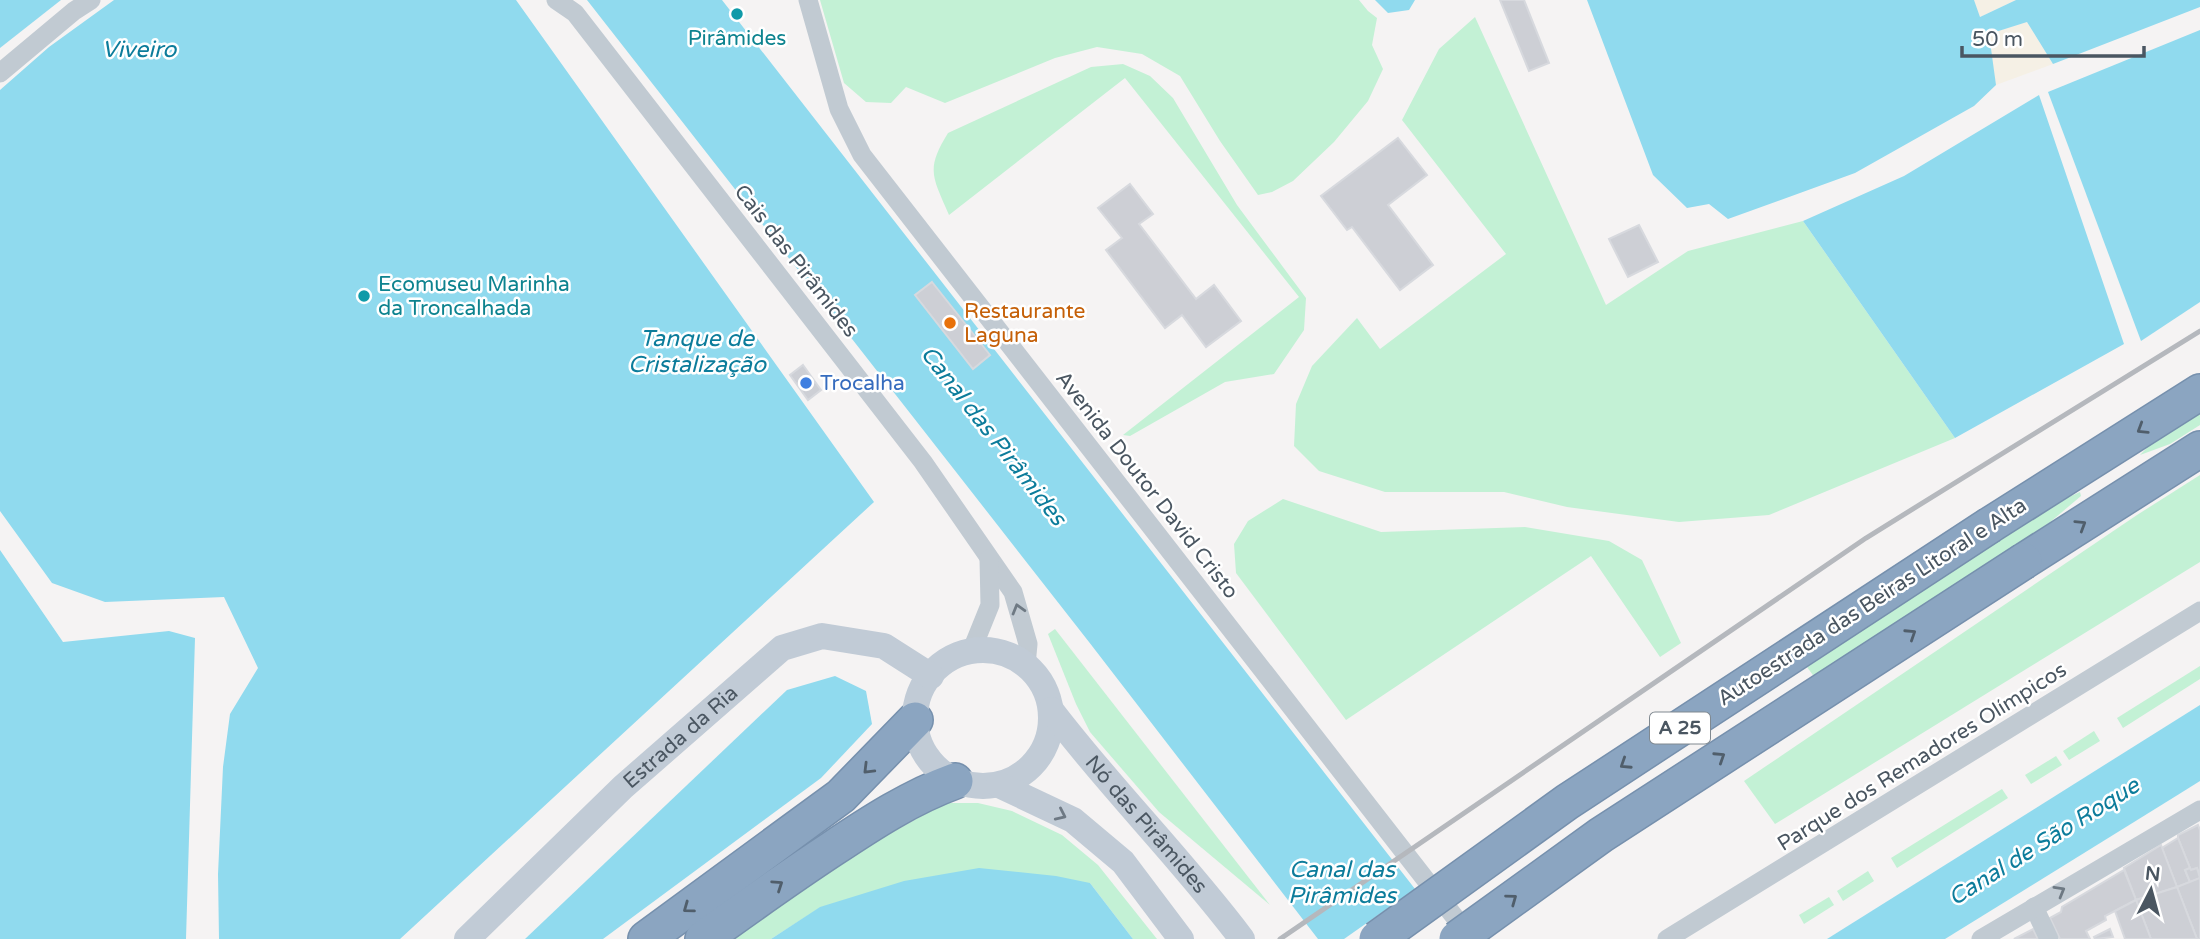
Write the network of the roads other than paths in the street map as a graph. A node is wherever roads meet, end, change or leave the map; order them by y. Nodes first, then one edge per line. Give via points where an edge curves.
1 (91, 0) edge
2 (556, 0) edge
3 (808, 0) edge
4 (0, 73) edge
5 (2200, 392) edge
6 (2200, 449) edge
7 (989, 559) junction
8 (2200, 611) edge
9 (971, 652) junction
10 (1026, 665) junction
11 (930, 676) junction
12 (1051, 710) junction
13 (915, 720) junction
14 (955, 781) junction
15 (999, 785) junction
16 (2200, 810) edge
17 (2034, 907) junction
18 (467, 939) edge
19 (646, 939) edge
20 (703, 939) edge
21 (1181, 939) edge
22 (1242, 939) edge
23 (1377, 939) edge
24 (1457, 939) edge
25 (1471, 939) edge
26 (1667, 939) edge
27 (1981, 939) edge
28 (2049, 939) edge

1 - 4 street
2 - 7 street, Cais das Pirâmides via 575,13 923,462
3 - 25 street, Avenida Doutor David Cristo via 839,110 862,155
5 -> 23 highway, Autoestrada das Beiras Litoral e Alta / A 25, bridge via 1567,802
24 -> 6 highway, A 25, bridge via 1601,835
7 - 9 street via 989,605
10 -> 7 street, Cais das Pirâmides via 1028,644 1013,592
8 - 26 street, Parque dos Remadores Olímpicos
9 - 10 main road via 1007,654
9 - 11 main road via 942,663
10 - 12 main road, Nó das Pirâmides via 1041,681
11 - 13 main road via 916,702
11 - 18 main road, Estrada da Ria via 884,646 822,636 782,648 623,787
12 - 15 main road, Nó das Pirâmides via 1047,743 1036,762
12 - 22 main road, Nó das Pirâmides
13 - 14 main road via 921,748 935,767
13 -> 19 highway via 841,796
14 - 15 main road, Nó das Pirâmides via 978,787
20 -> 14 highway via 868,825
15 -> 21 main road, Nó das Pirâmides via 1073,820 1123,862
17 -> 16 street
17 - 27 street
17 - 28 street

